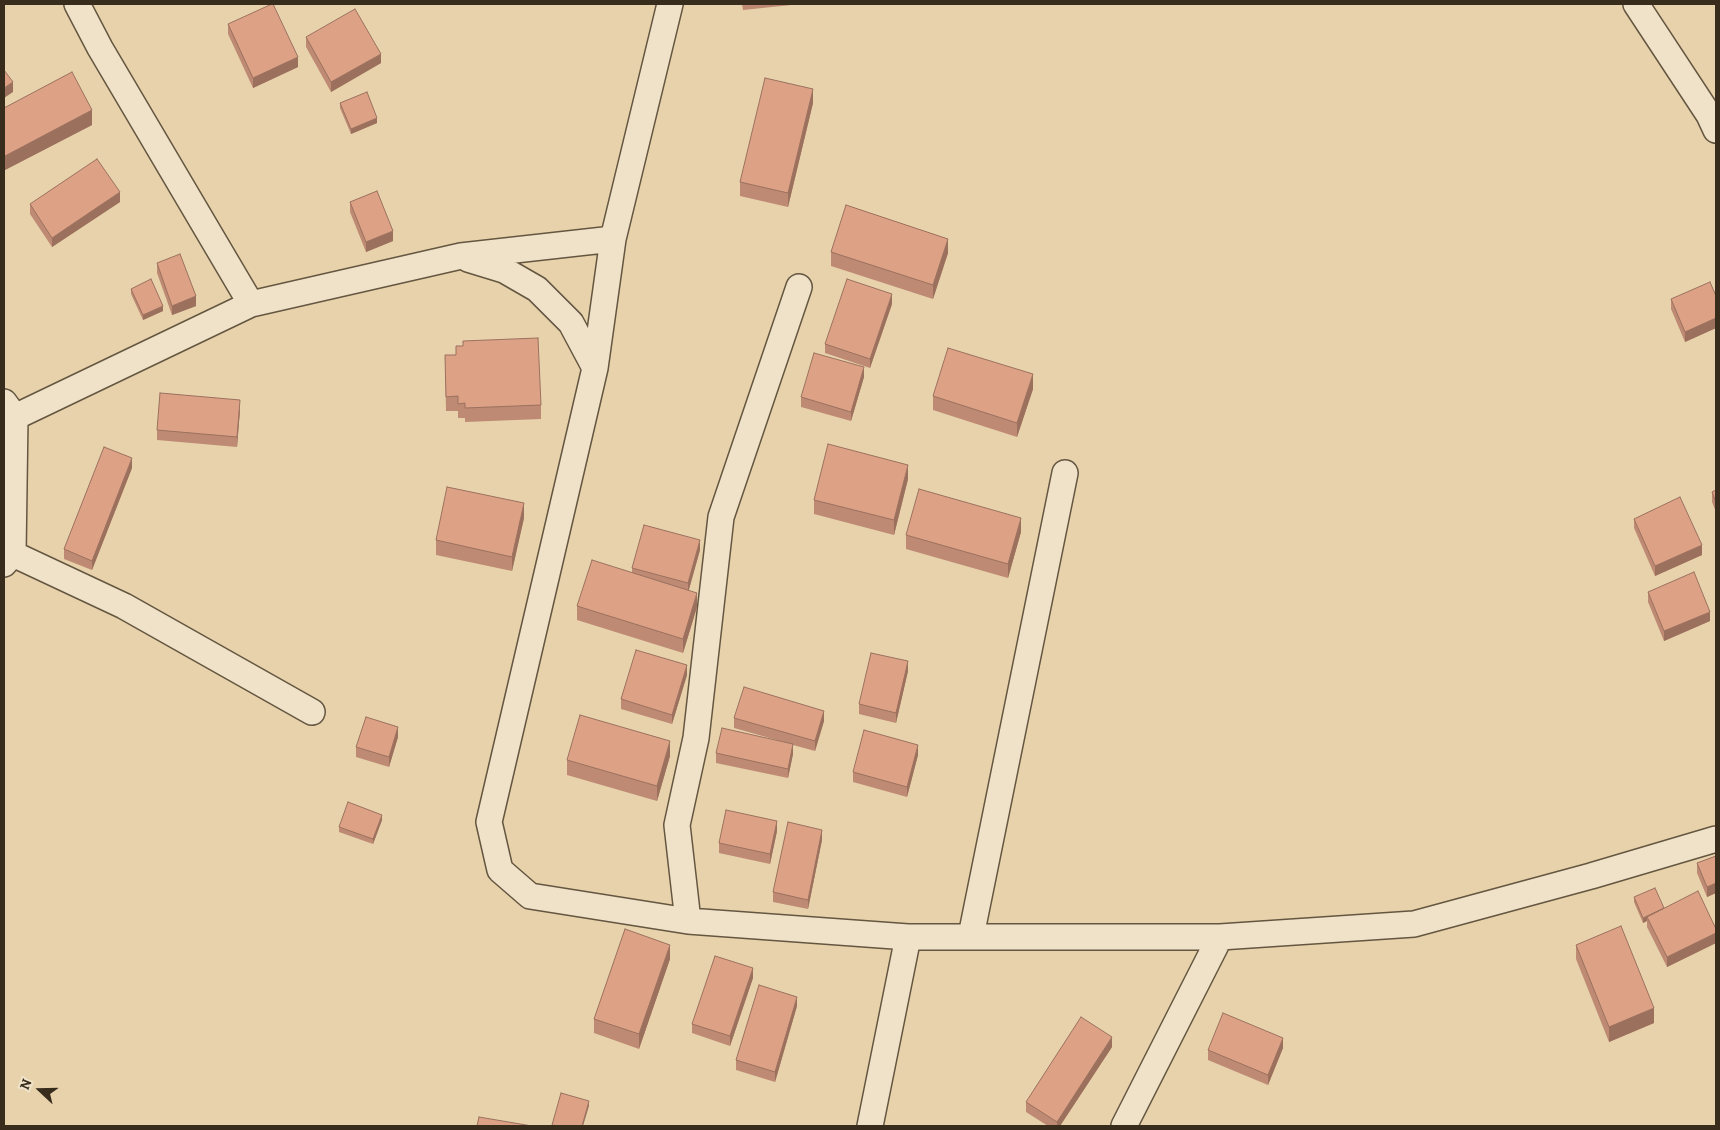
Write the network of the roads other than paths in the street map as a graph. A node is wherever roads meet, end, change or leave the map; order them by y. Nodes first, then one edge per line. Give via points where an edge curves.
1 (77, 4) edge
2 (670, 4) edge
3 (1636, 4) edge
4 (1716, 130) edge
5 (612, 239) junction
6 (461, 256) junction
7 (799, 287) dead end
8 (251, 304) junction
9 (595, 368) junction
10 (9, 409) edge
11 (1065, 473) dead end
12 (8, 559) edge
13 (312, 712) dead end
14 (1716, 839) edge
15 (688, 921) junction
16 (970, 936) junction
17 (908, 937) junction
18 (1220, 937) junction
19 (870, 1126) edge
20 (1124, 1126) edge

1 - 8 street
2 - 5 street
3 - 4 street via 1710,115
5 - 6 street
5 - 9 street
6 - 8 street
6 - 9 street via 504,270 537,289 571,323
7 - 15 street via 721,517 696,738 677,825
8 - 10 street
9 - 15 street via 489,822 500,870 530,896
10 - 12 street
11 - 16 street
12 - 13 street via 124,606
14 - 18 street via 1414,924
15 - 17 street
16 - 17 street
16 - 18 street
17 - 19 street
18 - 20 street

